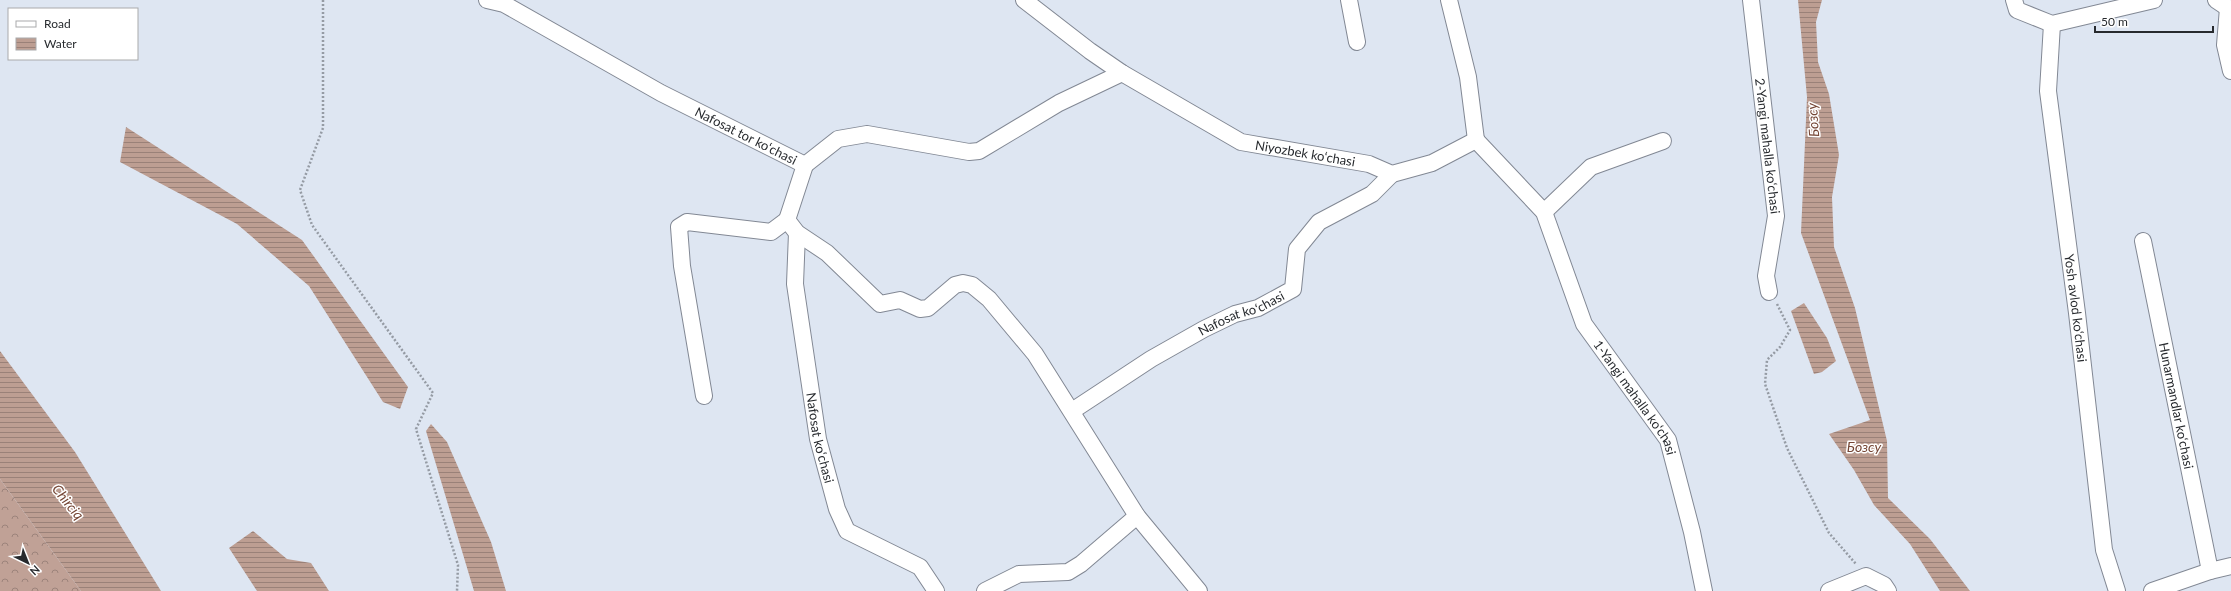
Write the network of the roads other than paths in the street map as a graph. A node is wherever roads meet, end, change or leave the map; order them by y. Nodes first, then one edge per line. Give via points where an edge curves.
1 (487, 0) edge
2 (1024, 0) edge
3 (1349, 0) edge
4 (1449, 0) edge
5 (1750, 0) edge
6 (2014, 0) edge
7 (2154, 0) edge
8 (2225, 5) edge
9 (2052, 24) junction
10 (1357, 42) dead end
11 (2231, 71) edge
12 (1122, 73) junction
13 (1476, 140) junction
14 (1663, 140) dead end
15 (805, 165) junction
16 (1392, 174) junction
17 (1544, 212) junction
18 (792, 227) junction
19 (2143, 241) dead end
20 (1769, 292) road end
21 (704, 396) dead end
22 (1072, 411) junction
23 (1137, 516) junction
24 (2231, 566) edge
25 (2210, 571) junction
26 (936, 591) edge
27 (985, 591) edge
28 (1199, 591) edge
29 (1704, 591) edge
30 (1828, 591) edge
31 (1888, 591) edge
32 (2117, 591) edge
33 (2152, 591) edge

1 - 15 street, Nafosat tor ko‘chasi via 504,4 661,93
2 - 12 street, Niyozbek ko‘chasi
3 - 10 street
4 - 13 street via 1468,78
5 - 20 street, 2-Yangi mahalla ko‘chasi via 1776,216 1766,276
6 - 9 street via 2017,10
7 - 9 street
8 - 11 street via 2225,45
9 - 32 street, Yosh avlod ko‘chasi via 2048,90 2104,550
12 - 15 street, Nafosat tor ko‘chasi via 1059,103 979,151 969,152 867,134 838,139
12 - 16 street, Niyozbek ko‘chasi via 1241,142 1369,164
13 - 16 street via 1432,163
13 - 17 street, 1-Yangi mahalla ko‘chasi
14 - 17 street via 1591,167
15 - 18 street, Nafosat ko‘chasi
16 - 22 street, Nafosat ko‘chasi via 1372,194 1319,222 1297,249 1293,289 1258,308 1235,314 1204,329 1151,359
17 - 29 street, 1-Yangi mahalla ko‘chasi via 1584,324 1668,440 1692,532
18 - 21 street via 771,232 687,222 679,227 682,266
18 - 22 street via 827,253 880,304 900,300 920,309 928,308 955,285 972,285 989,299 1035,354
18 - 26 street, Nafosat ko‘chasi via 795,284 818,439 837,509 847,531 920,567
19 - 25 street, Hunarmandlar ko‘chasi
22 - 23 street
23 - 27 street via 1068,572 1019,574
23 - 28 street
24 - 25 street
25 - 33 street
30 - 31 street via 1866,576 1884,585

